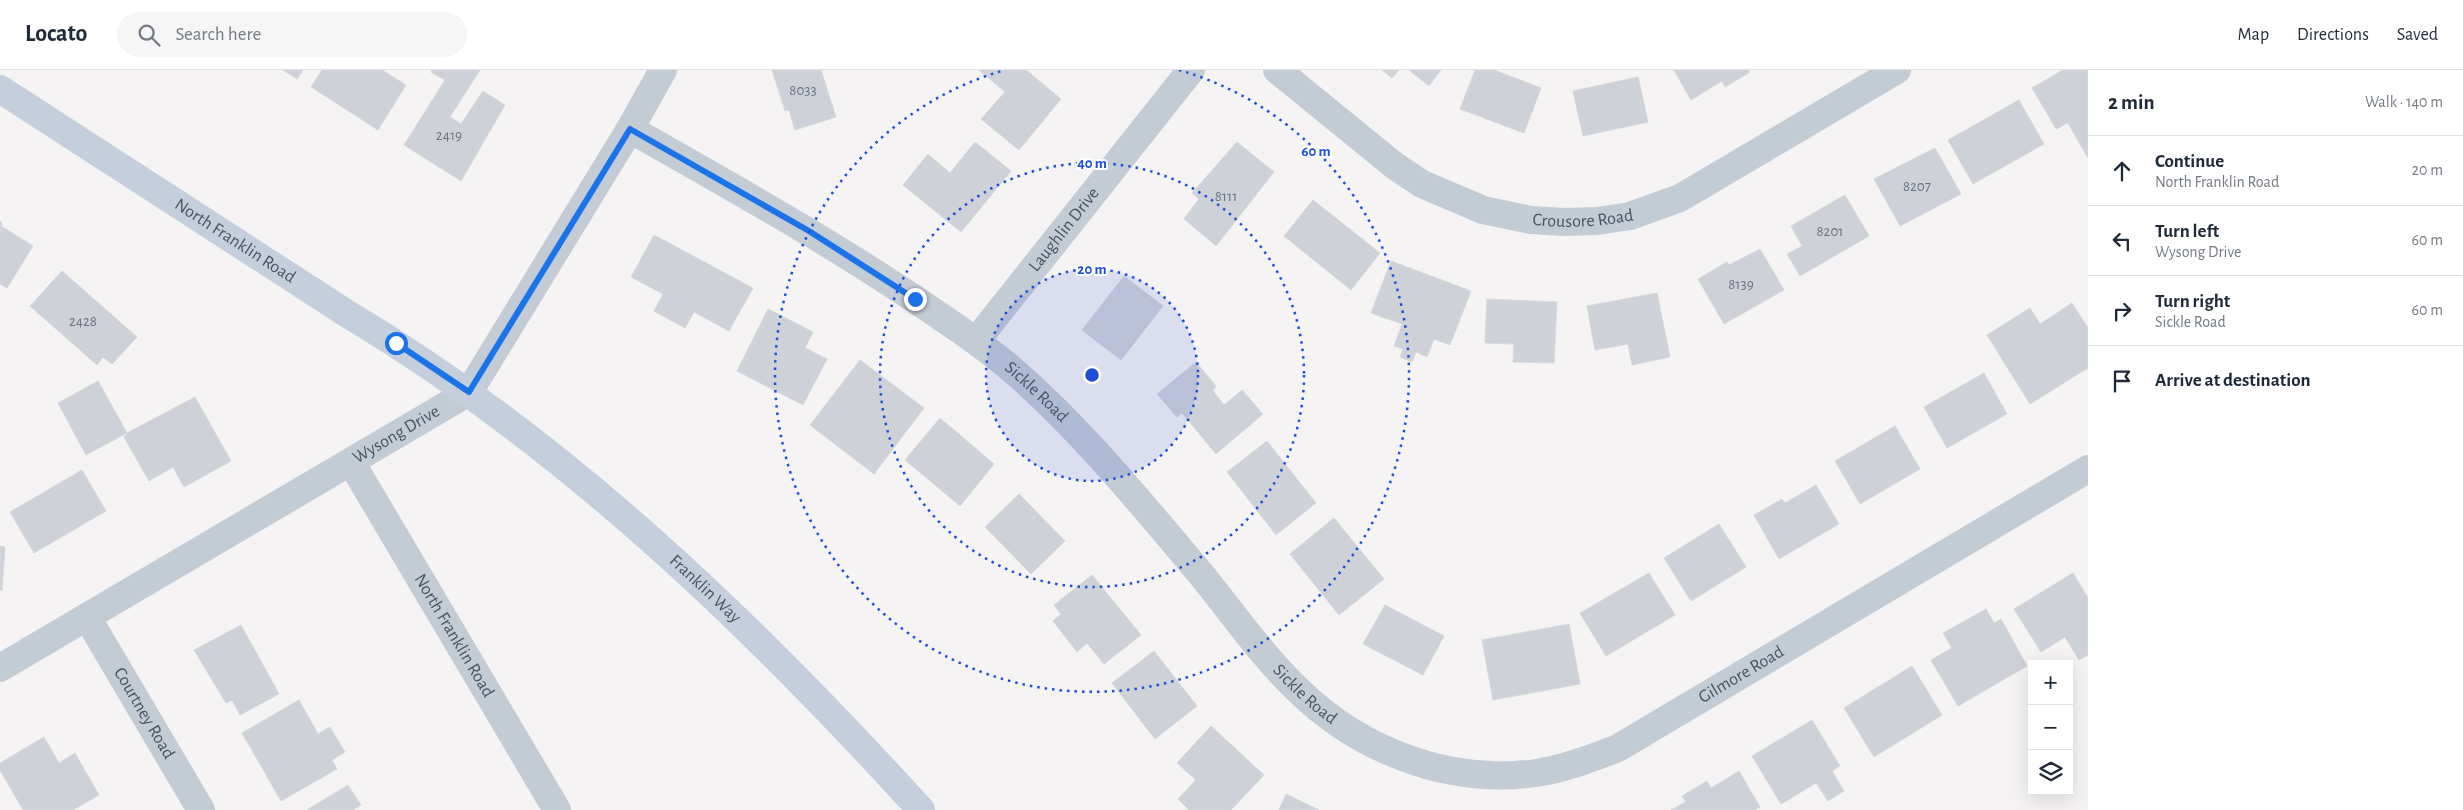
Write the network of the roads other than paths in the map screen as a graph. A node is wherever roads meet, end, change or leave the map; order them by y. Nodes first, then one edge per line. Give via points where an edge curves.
1 (663, 70) edge
2 (1191, 70) edge
3 (1277, 70) edge
4 (1897, 70) edge
5 (0, 89) edge
6 (630, 129) junction
7 (976, 341) junction
8 (469, 392) junction
9 (351, 462) junction
10 (2088, 469) edge
11 (87, 617) junction
12 (0, 668) edge
13 (1369, 742) joint
14 (201, 810) edge
15 (557, 810) edge
16 (921, 810) edge

1 - 6 street, Wysong Drive
2 - 7 street, Laughlin Drive
3 - 4 street, Crousore Road via 1395,166 1422,184 1483,210 1531,220 1564,222 1630,216 1680,198
5 - 8 main road, North Franklin Road
6 - 7 street, Sickle Road via 838,248
6 - 8 street, Wysong Drive
7 - 13 street, Sickle Road via 1051,405 1108,464 1300,693 1340,725
8 - 9 street, Wysong Drive
8 - 16 main road, Franklin Way via 615,510 764,645
9 - 11 street, Wysong Drive
9 - 15 street, North Franklin Road
10 - 13 street, Gilmore Road via 1614,750 1542,772 1488,775 1430,766
11 - 12 street, Wysong Drive
11 - 14 street, Courtney Road

